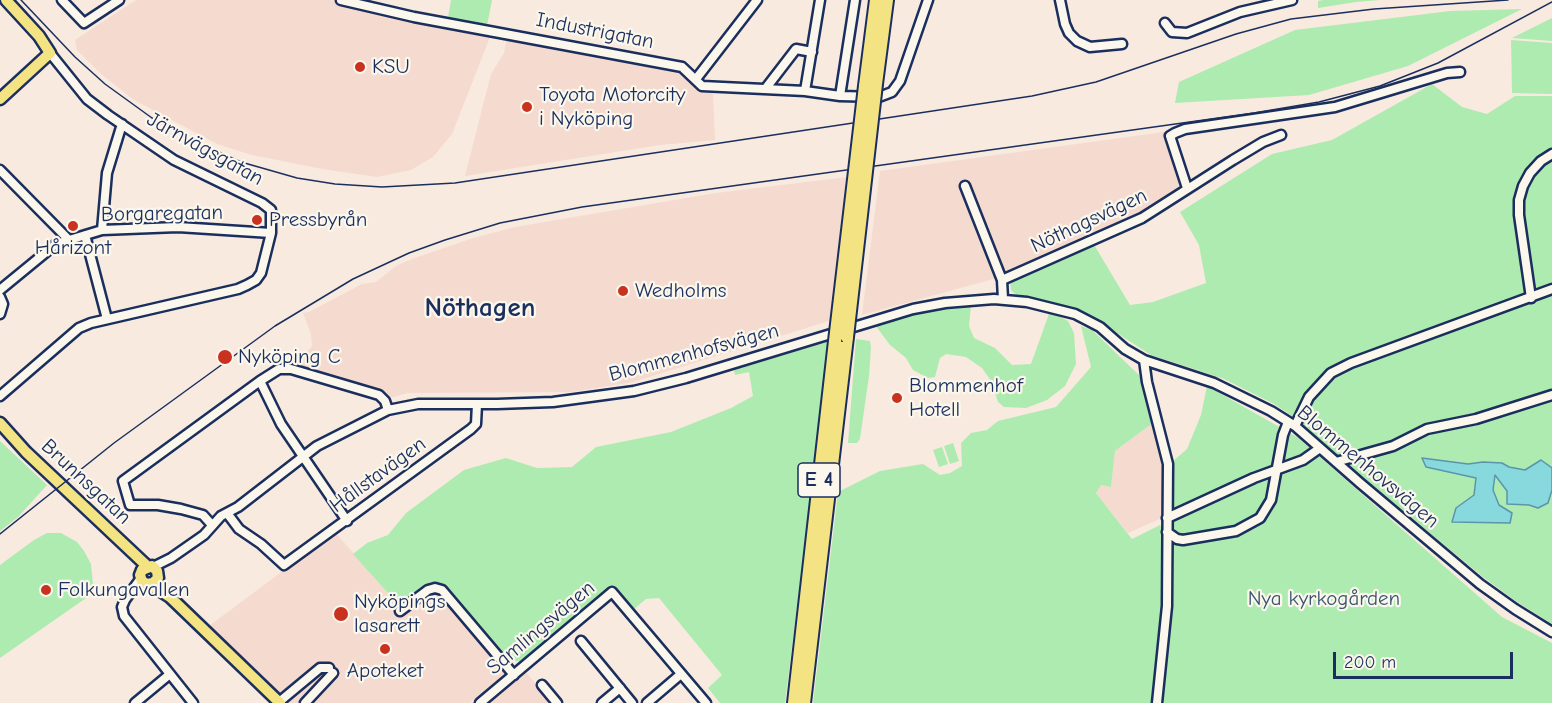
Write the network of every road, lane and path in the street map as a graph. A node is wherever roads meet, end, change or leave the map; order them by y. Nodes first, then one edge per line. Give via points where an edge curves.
1 (6, 0) edge
2 (62, 0) edge
3 (119, 0) edge
4 (342, 0) edge
5 (757, 0) edge
6 (819, 0) edge
7 (855, 0) edge
8 (876, 0) edge
9 (887, 0) edge
10 (928, 0) edge
11 (1060, 0) edge
12 (1292, 0) edge
13 (377, 4) edge
14 (1165, 23) dead end
15 (1122, 44) dead end
16 (50, 52) junction
17 (812, 52) junction
18 (1460, 72) dead end
19 (696, 79) junction
20 (871, 85) junction
21 (766, 88) junction
22 (805, 91) junction
23 (840, 96) junction
24 (0, 99) edge
25 (122, 124) junction
26 (1281, 135) dead end
27 (1552, 154) edge
28 (0, 171) edge
29 (965, 186) dead end
30 (1187, 188) junction
31 (102, 230) junction
32 (271, 233) junction
33 (85, 235) junction
34 (68, 239) junction
35 (1002, 280) junction
36 (0, 290) edge
37 (1552, 290) edge
38 (0, 297) edge
39 (1531, 298) junction
40 (1003, 299) junction
41 (0, 314) edge
42 (106, 319) junction
43 (841, 339) junction
44 (1144, 360) junction
45 (260, 381) junction
46 (1552, 395) edge
47 (0, 396) edge
48 (477, 404) junction
49 (388, 410) junction
50 (0, 423) edge
51 (1292, 424) junction
52 (0, 431) edge
53 (1320, 448) junction
54 (304, 456) junction
55 (1335, 462) junction
56 (1279, 468) junction
57 (227, 513) junction
58 (1167, 518) junction
59 (347, 521) junction
60 (213, 525) junction
61 (1167, 532) junction
62 (149, 575) junction
63 (400, 611) dead end
64 (1552, 632) edge
65 (581, 641) dead end
66 (170, 674) junction
67 (681, 674) junction
68 (514, 675) junction
69 (542, 685) dead end
70 (620, 688) junction
71 (280, 702) edge
72 (135, 703) edge
73 (194, 703) edge
74 (305, 703) edge
75 (480, 703) edge
76 (557, 703) edge
77 (602, 703) edge
78 (632, 703) edge
79 (647, 703) edge
80 (706, 703) edge
81 (794, 703) edge
82 (804, 703) edge
83 (1157, 703) edge

1 - 16 main road, Järnvägsgatan
2 - 3 street via 84,23
4 - 13 street, Industrigatan
5 - 19 street
6 - 17 street
7 - 23 street
8 - 20 highway, E 4
9 - 20 highway, E 4
10 - 23 street, Industrigatan via 900,81 892,92 879,97
11 - 15 street via 1065,24 1077,41 1090,47
12 - 14 street via 1240,12 1187,33 1172,32
13 - 19 street, Industrigatan via 682,66
16 - 24 main road
16 - 25 street, Järnvägsgatan via 87,99
17 - 21 street via 796,49
17 - 22 street
18 - 30 street via 1335,107 1185,129 1170,135
19 - 21 street, Industrigatan via 702,86
20 - 43 highway, E 4, bridge
21 - 22 street, Industrigatan
22 - 23 street, Industrigatan
25 - 31 street via 107,173
25 - 32 street, Järnvägsgatan via 174,160 262,203 271,210
26 - 30 street, Nöthagsvägen
27 - 39 street via 1530,173 1519,200
28 - 34 street
29 - 35 street
30 - 35 street, Nöthagsvägen via 1143,218
31 - 32 street, Borgaregatan via 178,227
31 - 33 street, Borgaregatan
32 - 42 street via 261,273 248,285
33 - 34 street, Borgaregatan
33 - 42 street
34 - 36 street, Borgaregatan via 56,244
35 - 40 street
37 - 39 street
38 - 41 street
39 - 51 street via 1331,373
40 - 44 street, Blommenhofsvägen via 1053,307 1088,319
40 - 48 street, Blommenhofsvägen via 921,307 634,391 553,402
42 - 47 street via 79,327
43 - 81 highway, E 4
43 - 82 highway, E 4
44 - 51 street, Blommenhovsvägen via 1214,383
44 - 58 street via 1166,456
45 - 49 street via 279,369 291,369 379,395
45 - 54 street via 281,424
45 - 60 street via 123,481 130,505 203,514
46 - 55 street via 1476,419 1426,429 1393,446
48 - 49 street, Blommenhofsvägen via 418,404
48 - 59 street, Hållstavägen via 471,429
49 - 54 street, Blommenhofsvägen
50 - 62 main road, Brunnsgatan
51 - 53 street, Blommenhovsvägen
51 - 56 street via 1283,435
52 - 62 main road, Brunnsgatan
53 - 55 street, Blommenhovsvägen
53 - 56 street via 1303,460
54 - 57 street, Blommenhofsvägen
54 - 59 street
55 - 64 street, Blommenhovsvägen via 1480,584
56 - 58 street
56 - 61 street via 1267,509 1242,529 1183,540
57 - 59 street, Hållstavägen via 239,529 284,565
57 - 60 street, Blommenhofsvägen
58 - 61 street
60 - 62 street, Blommenhofsvägen
61 - 83 street via 1167,606
62 - 66 street, Blommenhofsvägen via 122,607 124,616
62 - 71 main road, Brunnsgatan
63 - 68 street via 428,590 442,590
65 - 70 street
66 - 72 street
66 - 73 street
67 - 68 street, Samlingsvägen via 612,592
67 - 79 street
67 - 80 street
68 - 75 street, Samlingsvägen
69 - 76 street
70 - 77 street
70 - 78 street
71 - 74 street via 320,668 331,671

